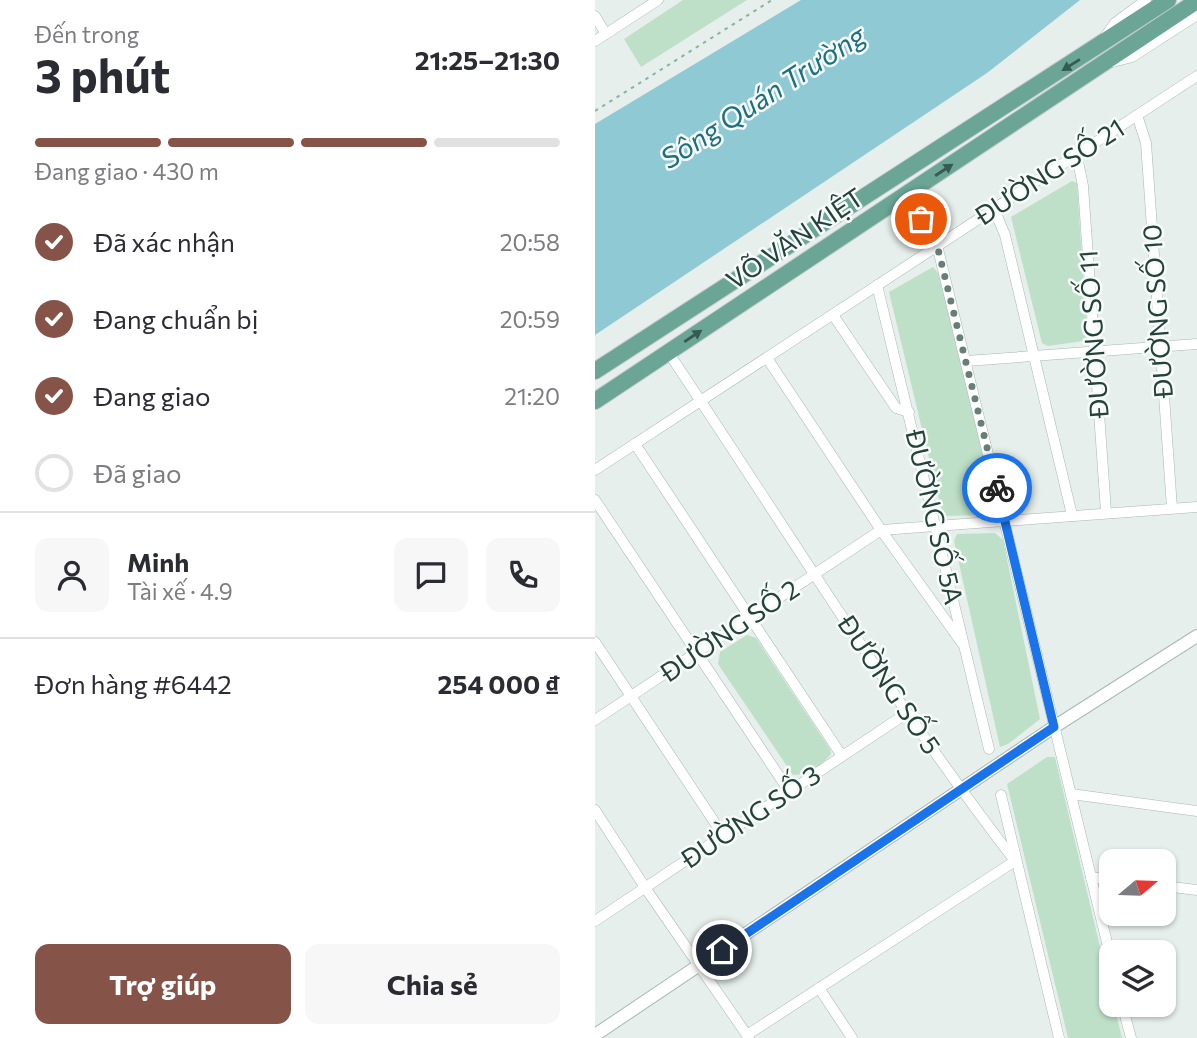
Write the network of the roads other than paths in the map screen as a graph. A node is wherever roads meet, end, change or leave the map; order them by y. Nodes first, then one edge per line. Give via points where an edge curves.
1 (658, 0) edge
2 (1146, 0) edge
3 (1168, 0) edge
4 (1197, 1) edge
5 (1197, 15) edge
6 (595, 16) edge
7 (606, 34) junction
8 (595, 41) edge
9 (1096, 49) junction
10 (1106, 64) junction
11 (1197, 76) edge
12 (1137, 115) junction
13 (1073, 157) junction
14 (893, 176) junction
15 (907, 194) junction
16 (994, 209) junction
17 (937, 245) junction
18 (877, 285) junction
19 (833, 315) junction
20 (1197, 344) edge
21 (1160, 346) junction
22 (1095, 351) junction
23 (668, 352) junction
24 (1034, 356) junction
25 (767, 358) junction
26 (967, 361) junction
27 (595, 371) edge
28 (701, 400) junction
29 (595, 401) edge
30 (909, 412) junction
31 (635, 444) junction
32 (595, 470) edge
33 (595, 500) edge
34 (1197, 507) edge
35 (1173, 508) junction
36 (1106, 512) junction
37 (1072, 515) junction
38 (1004, 520) junction
39 (935, 525) junction
40 (881, 530) junction
41 (815, 573) junction
42 (750, 617) junction
43 (1197, 636) edge
44 (595, 642) edge
45 (965, 648) junction
46 (697, 653) junction
47 (631, 696) junction
48 (907, 713) junction
49 (595, 720) edge
50 (1054, 727) junction
51 (989, 749) dead end
52 (842, 756) junction
53 (789, 791) junction
54 (961, 791) junction
55 (1071, 794) junction
56 (1001, 795) dead end
57 (595, 810) edge
58 (1197, 811) edge
59 (723, 835) junction
60 (1015, 861) junction
61 (1091, 877) junction
62 (1099, 878) edge
63 (1176, 887) edge
64 (646, 889) junction
65 (1197, 890) edge
66 (595, 921) edge
67 (1106, 940) edge
68 (700, 965) junction
69 (819, 988) junction
70 (1125, 1017) edge
71 (595, 1035) edge
72 (748, 1036) edge
73 (852, 1038) edge
74 (1059, 1038) edge
75 (1131, 1038) edge

1 - 7 street
2 - 9 street via 1115,23
3 - 9 main road, VÕ VĂN KIỆT
4 - 10 main road, VÕ VĂN KIỆT
5 - 10 street via 1132,57
6 - 7 street
7 - 8 street
9 -> 14 main road, VÕ VĂN KIỆT
15 -> 10 main road, VÕ VĂN KIỆT
11 - 12 street, ĐƯỜNG SỐ 21
12 - 13 street, ĐƯỜNG SỐ 21
12 - 21 street, ĐƯỜNG SỐ 10 via 1146,143
13 - 16 street, ĐƯỜNG SỐ 21
13 - 22 street, ĐƯỜNG SỐ 11 via 1083,186
14 - 15 main road
14 - 27 main road, VÕ VĂN KIỆT
15 - 17 street
23 -> 15 main road, VÕ VĂN KIỆT
16 - 17 street, ĐƯỜNG SỐ 21
16 - 24 street via 1005,235
17 - 18 street, ĐƯỜNG SỐ 21
17 - 26 street
18 - 19 street, ĐƯỜNG SỐ 21
18 - 30 street, ĐƯỜNG SỐ 5A
19 - 25 street, ĐƯỜNG SỐ 21
19 - 30 street via 896,408
20 - 21 street
21 - 22 street
21 - 35 street, ĐƯỜNG SỐ 10
22 - 24 street
22 - 36 street, ĐƯỜNG SỐ 11
23 - 28 street, ĐƯỜNG SỐ 5
23 - 29 main road, VÕ VĂN KIỆT
24 - 26 street
24 - 37 street
25 - 28 street, ĐƯỜNG SỐ 21
25 - 40 street
26 - 38 street
28 - 31 street, ĐƯỜNG SỐ 21
28 - 41 street, ĐƯỜNG SỐ 5
30 - 39 street, ĐƯỜNG SỐ 5A
31 - 32 street, ĐƯỜNG SỐ 21
31 - 42 street
33 - 46 street
34 - 35 street, ĐƯỜNG SỐ 2
35 - 36 street, ĐƯỜNG SỐ 2
36 - 37 street, ĐƯỜNG SỐ 2
37 - 38 street, ĐƯỜNG SỐ 2
38 - 39 street, ĐƯỜNG SỐ 2
38 - 50 street
39 - 40 street, ĐƯỜNG SỐ 2
39 - 45 street, ĐƯỜNG SỐ 5A
40 - 41 street, ĐƯỜNG SỐ 2
40 - 45 street
41 - 42 street, ĐƯỜNG SỐ 2
41 - 48 street, ĐƯỜNG SỐ 5
42 - 46 street, ĐƯỜNG SỐ 2
42 - 52 street
43 - 50 street
44 - 47 street
45 - 51 street, ĐƯỜNG SỐ 5A
46 - 47 street, ĐƯỜNG SỐ 2
46 - 53 street
47 - 49 street, ĐƯỜNG SỐ 2
47 - 59 street
48 - 52 street, ĐƯỜNG SỐ 3
48 - 54 street, ĐƯỜNG SỐ 5
50 - 54 street
50 - 55 street
52 - 53 street, ĐƯỜNG SỐ 3
53 - 59 street, ĐƯỜNG SỐ 3
54 - 60 street, ĐƯỜNG SỐ 5
54 - 68 street
55 - 58 street
55 - 61 street
56 - 60 street
57 - 64 street
59 - 64 street, ĐƯỜNG SỐ 3
60 - 69 street
60 - 74 street, ĐƯỜNG SỐ 5
61 - 62 street
61 - 67 street
63 - 65 street
64 - 66 street, ĐƯỜNG SỐ 3
64 - 68 street
68 - 71 street
68 - 72 street
69 - 72 street
69 - 73 street
70 - 75 street

